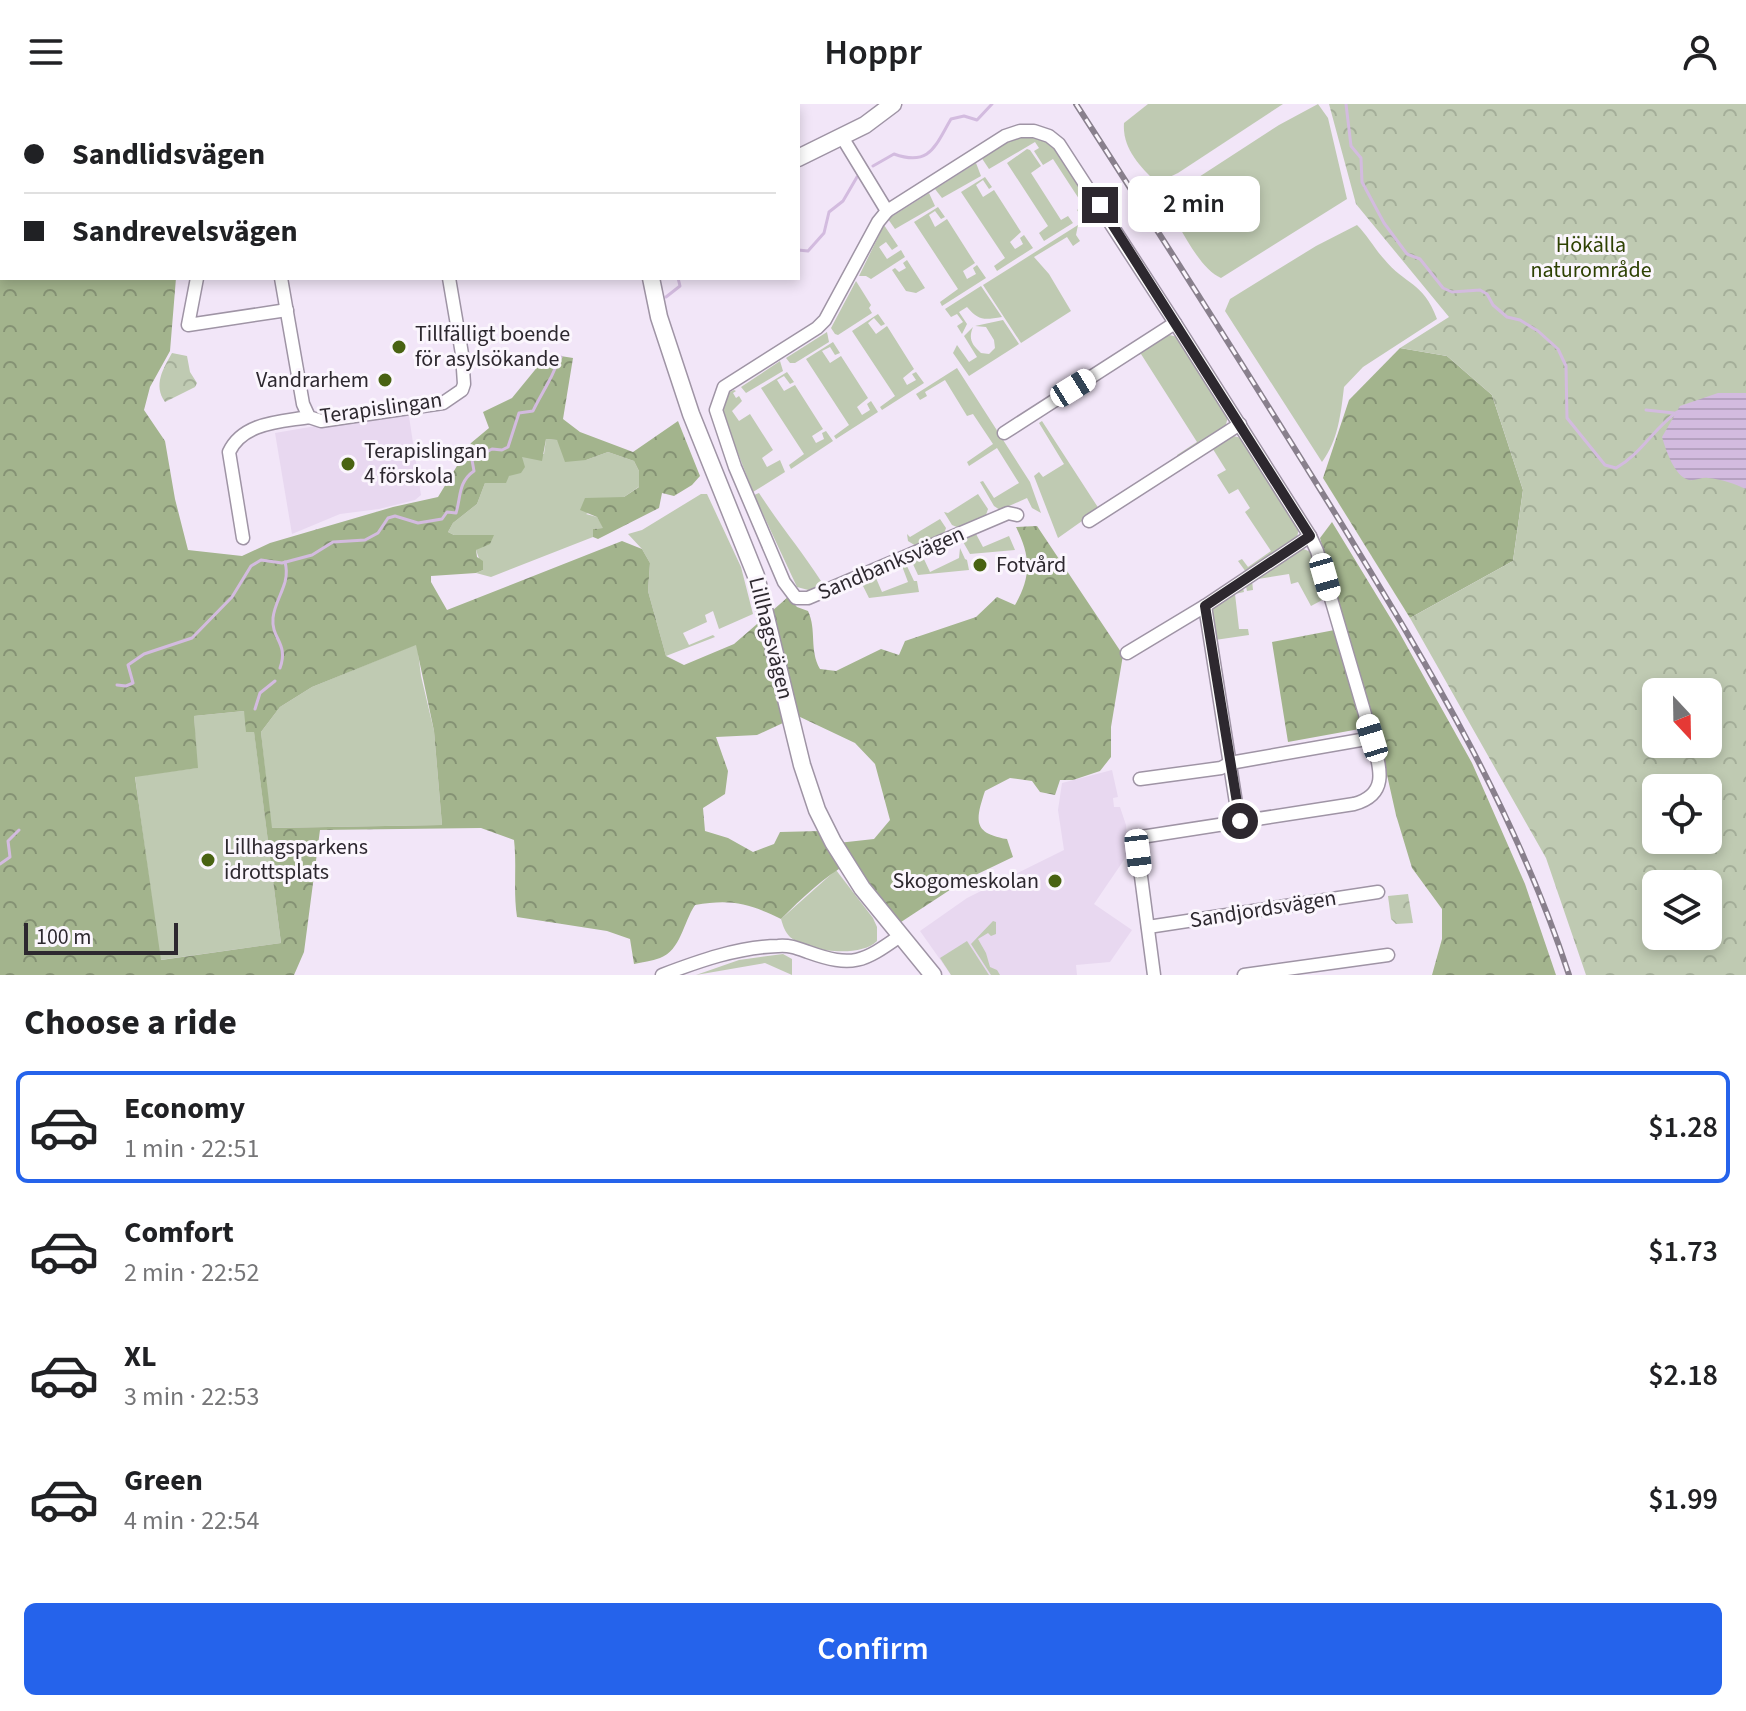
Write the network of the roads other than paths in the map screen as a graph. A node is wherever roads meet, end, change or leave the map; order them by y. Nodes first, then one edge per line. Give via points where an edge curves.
1 (893, 104) edge
2 (842, 137) junction
3 (800, 157) edge
4 (887, 211) junction
5 (197, 280) edge
6 (281, 280) edge
7 (449, 280) edge
8 (651, 280) edge
9 (287, 310) junction
10 (1175, 323) junction
11 (309, 417) junction
12 (1240, 424) junction
13 (1004, 433) dead end
14 (1017, 515) dead end
15 (1089, 521) dead end
16 (1310, 536) junction
17 (243, 538) dead end
18 (1205, 606) junction
19 (1127, 653) dead end
20 (1372, 738) junction
21 (1230, 763) junction
22 (1140, 779) dead end
23 (1239, 822) junction
24 (1378, 892) dead end
25 (1148, 927) junction
26 (900, 936) junction
27 (1388, 955) dead end
28 (662, 975) edge
29 (933, 975) edge
30 (1154, 975) edge
31 (1244, 975) edge

1 - 2 street
2 - 3 street
2 - 4 street
4 - 10 street via 1005,136 1020,131 1049,136
4 - 14 street, Sandbanksvägen via 825,320 724,387 718,398 717,417 784,582 796,598 808,598 1008,513
5 - 9 street via 188,325
6 - 9 street, Terapislingan
7 - 11 street, Terapislingan via 462,354 462,390 443,403 321,421
8 - 26 street, Lillhagsvägen via 691,414 756,576 809,790 847,866
9 - 11 street, Terapislingan
10 - 12 street
10 - 13 street
11 - 17 street, Terapislingan via 253,428 232,446
12 - 15 street
12 - 16 street
16 - 18 street
16 - 20 street
18 - 19 street
18 - 21 street
20 - 21 street
20 - 23 street via 1380,775 1369,798
21 - 22 street
21 - 23 street
23 - 25 street via 1138,840
24 - 25 street, Sandjordsvägen
25 - 30 street
26 - 28 street via 862,960 842,960 795,946 764,946
26 - 29 street, Lillhagsvägen
27 - 31 street

